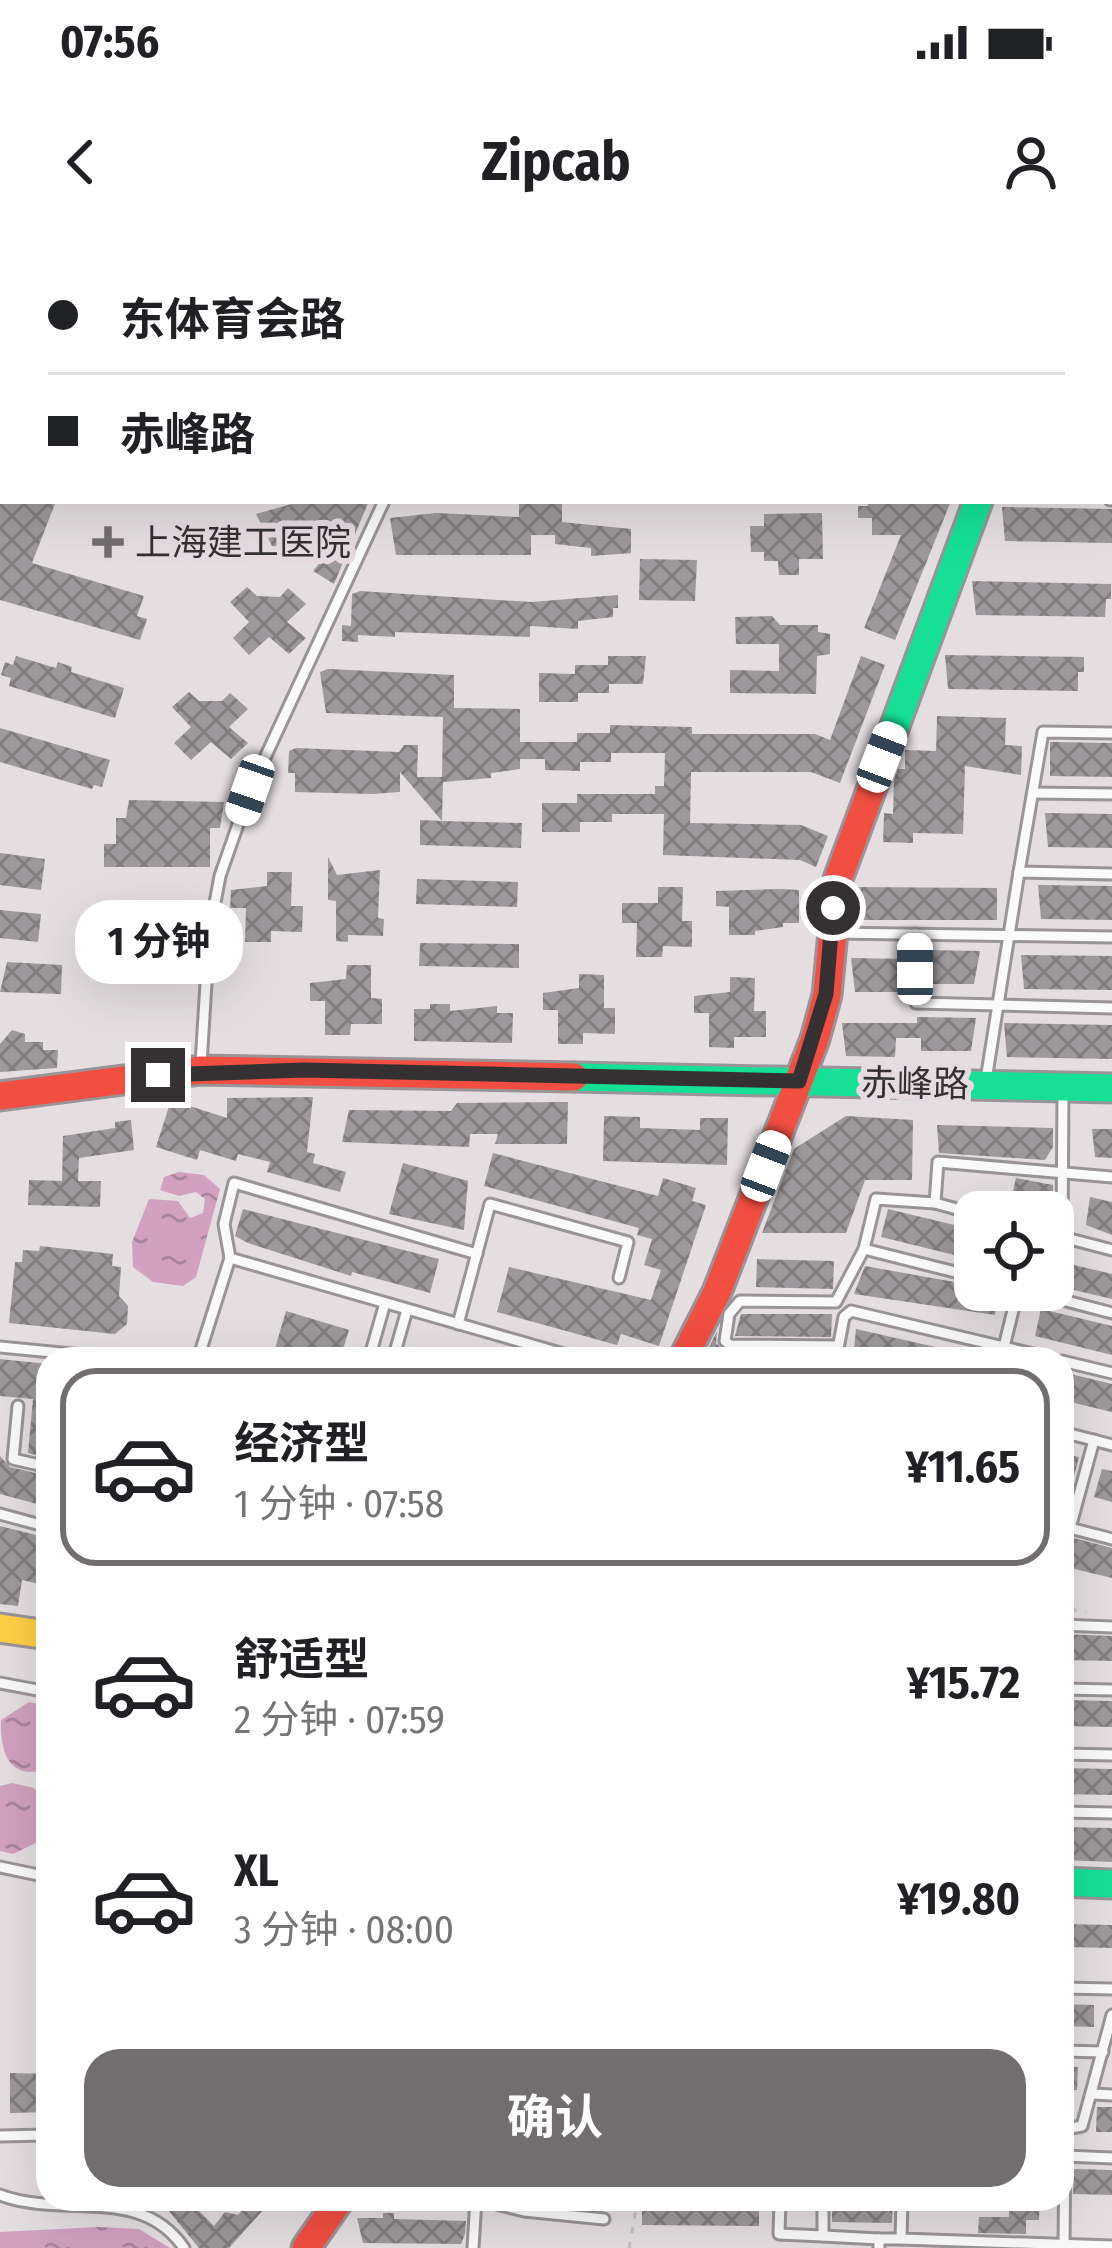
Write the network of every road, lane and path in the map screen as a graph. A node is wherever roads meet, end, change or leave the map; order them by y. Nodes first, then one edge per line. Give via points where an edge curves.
1 (383, 504) edge
2 (977, 504) edge
3 (1112, 733) edge
4 (1033, 793) junction
5 (1112, 794) edge
6 (1019, 872) junction
7 (1112, 874) edge
8 (831, 933) junction
9 (915, 934) junction
10 (1009, 936) junction
11 (1112, 937) edge
12 (998, 1005) junction
13 (1112, 1008) edge
14 (201, 1070) junction
15 (799, 1081) junction
16 (985, 1085) junction
17 (1063, 1087) junction
18 (1112, 1088) edge
19 (0, 1096) edge
20 (1066, 1173) junction
21 (1112, 1178) edge
22 (1064, 1191) edge
23 (935, 1203) junction
24 (954, 1208) edge
25 (1074, 1240) edge
26 (864, 1250) junction
27 (1112, 1250) edge
28 (477, 1254) junction
29 (230, 1258) junction
30 (954, 1272) edge
31 (619, 1278) dead end
32 (385, 1303) junction
33 (1074, 1303) edge
34 (407, 1310) junction
35 (1014, 1311) edge
36 (1112, 1313) edge
37 (458, 1324) junction
38 (838, 1346) joint
39 (1003, 1346) junction
40 (0, 1347) edge
41 (202, 1347) edge
42 (372, 1347) edge
43 (396, 1347) edge
44 (539, 1347) edge
45 (689, 1347) edge
46 (1007, 1347) edge
47 (36, 1351) edge
48 (1074, 1364) edge
49 (1112, 1373) edge
50 (18, 1406) dead end
51 (1074, 1435) edge
52 (1094, 1440) junction
53 (1112, 1445) edge
54 (36, 1464) edge
55 (1074, 1502) edge
56 (0, 1514) edge
57 (36, 1524) edge
58 (1074, 1529) edge
59 (1112, 1539) edge
60 (1074, 1609) edge
61 (1100, 1614) dead end
62 (1074, 1625) edge
63 (1112, 1627) edge
64 (0, 1628) edge
65 (36, 1633) edge
66 (0, 1683) edge
67 (36, 1689) edge
68 (1074, 1689) edge
69 (1112, 1690) edge
70 (1074, 1754) edge
71 (1112, 1755) edge
72 (1074, 1812) edge
73 (1112, 1813) edge
74 (0, 1868) edge
75 (36, 1874) edge
76 (1074, 1882) edge
77 (1112, 1884) edge
78 (1074, 1988) edge
79 (1112, 1989) edge
80 (1112, 2015) edge
81 (1110, 2035) edge
82 (1074, 2051) edge
83 (1103, 2052) junction
84 (1094, 2094) junction
85 (1112, 2095) edge
86 (1074, 2127) edge
87 (36, 2135) edge
88 (0, 2136) edge
89 (1074, 2156) edge
90 (1112, 2158) edge
91 (0, 2195) edge
92 (36, 2204) edge
93 (142, 2211) edge
94 (332, 2211) edge
95 (475, 2211) edge
96 (524, 2211) edge
97 (636, 2211) edge
98 (780, 2211) edge
99 (824, 2211) edge
100 (902, 2211) edge
101 (1064, 2211) edge
102 (604, 2219) dead end
103 (779, 2234) junction
104 (823, 2236) junction
105 (901, 2239) junction
106 (879, 2243) edge
107 (1064, 2246) edge
108 (1112, 2246) edge
109 (184, 2248) edge
110 (306, 2248) edge
111 (473, 2248) edge
112 (629, 2248) edge
113 (775, 2248) edge

1 - 14 lane via 250,790 220,876
2 - 8 main road via 852,836
3 - 4 lane via 1043,732
4 - 5 lane
4 - 6 lane
6 - 7 lane
6 - 10 lane
8 - 9 lane
8 - 15 main road via 826,994
9 - 10 lane
9 - 12 lane via 916,1003
10 - 11 lane
10 - 12 lane
12 - 13 lane
12 - 16 lane
14 - 15 main road, 赤峰路
14 - 19 main road, 赤峰路
15 - 16 main road, 赤峰路
15 - 45 main road
16 - 17 main road, 赤峰路
17 - 18 main road, 赤峰路
17 - 20 lane
20 - 21 lane
20 - 22 lane
20 - 23 lane via 938,1162
23 - 24 lane
23 - 26 lane via 876,1199
25 - 27 lane
26 - 30 lane
26 - 38 lane via 836,1302 740,1301 725,1334 730,1345
28 - 29 lane via 234,1183 224,1224
28 - 31 lane via 490,1204 628,1242
28 - 37 lane
29 - 32 lane
29 - 41 lane
32 - 34 lane
32 - 42 lane
33 - 36 lane
34 - 37 lane
34 - 43 lane
35 - 39 lane
37 - 44 lane
38 - 39 lane via 851,1311
39 - 46 lane
40 - 47 lane
48 - 49 lane
50 - 54 lane via 13,1459
51 - 52 lane
52 - 53 lane
52 - 55 lane
56 - 57 lane
58 - 59 lane
60 - 61 path
62 - 63 lane
64 - 65 main road
66 - 67 lane
68 - 69 lane
70 - 71 lane
72 - 73 lane
74 - 75 lane
76 - 77 main road
78 - 79 lane
80 - 81 lane
81 - 83 lane
82 - 83 lane
83 - 84 lane
84 - 85 lane
84 - 86 lane via 1082,2126
87 - 88 lane
89 - 90 lane
91 - 92 lane
93 - 109 lane
94 - 110 main road
95 - 111 lane
96 - 102 lane
97 - 112 path
98 - 103 lane
99 - 104 lane
100 - 105 lane
101 - 107 lane
103 - 104 lane
103 - 113 lane
104 - 106 lane
105 - 106 lane
105 - 107 lane
107 - 108 lane

